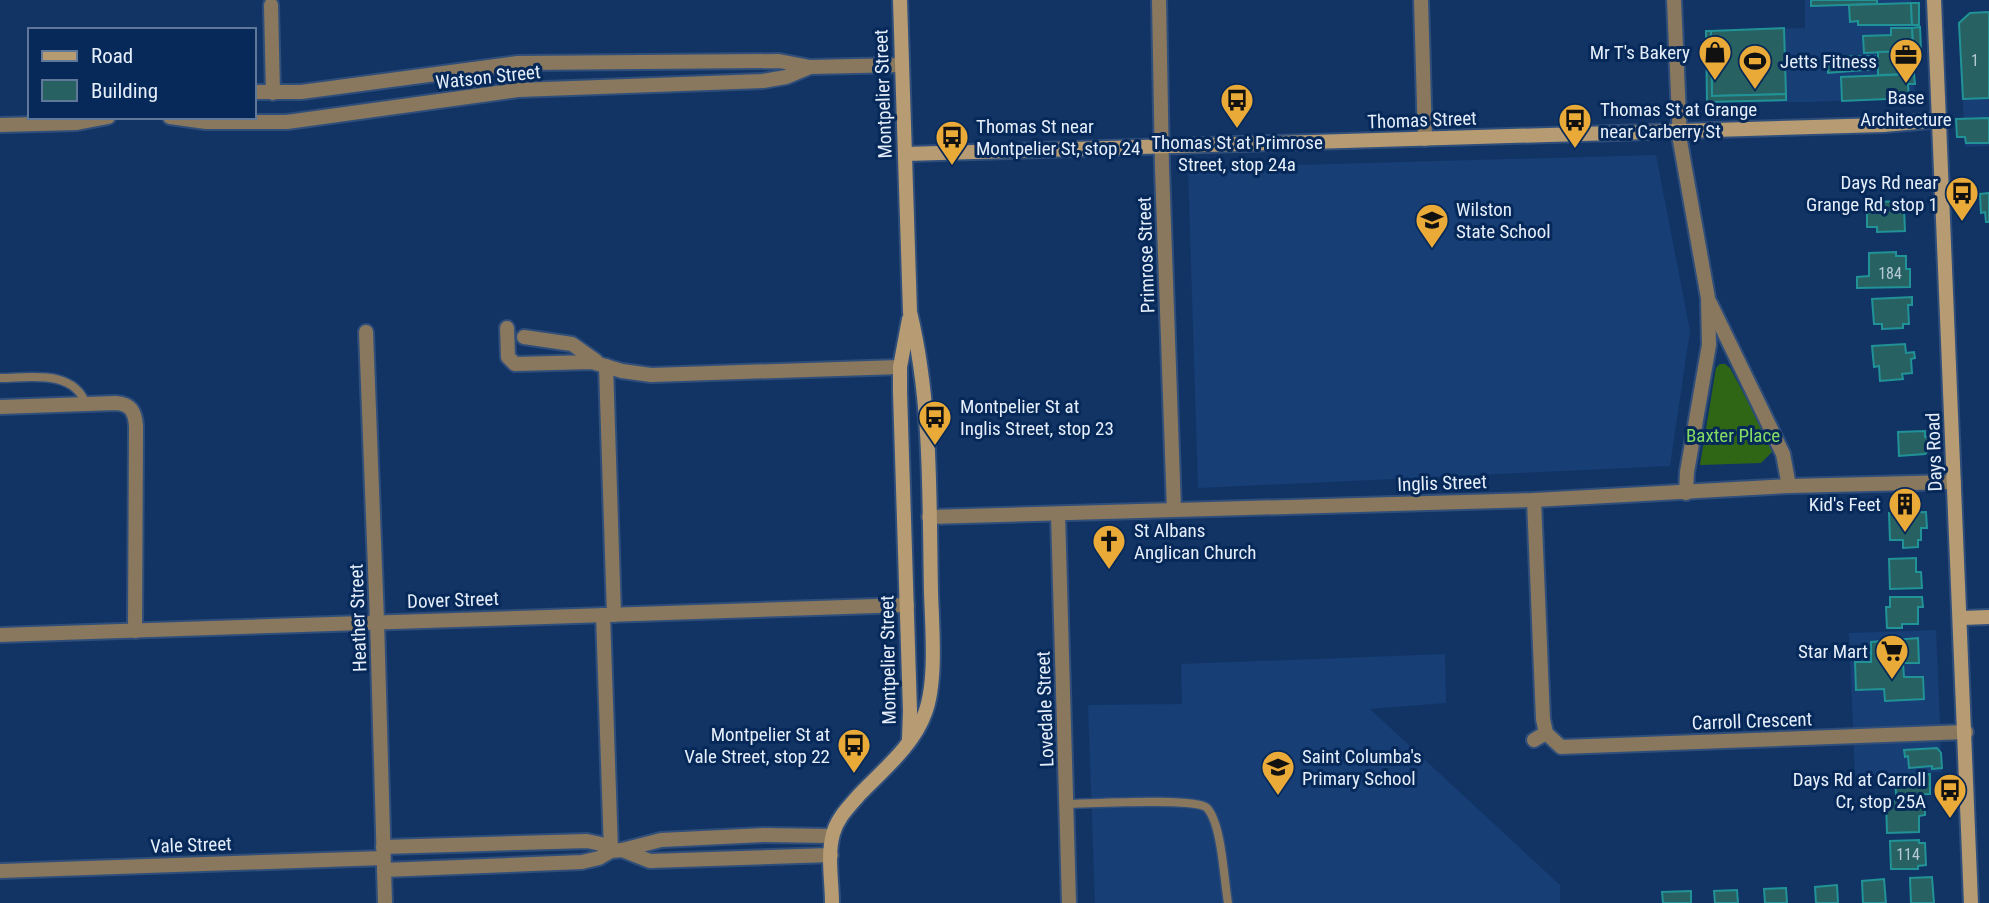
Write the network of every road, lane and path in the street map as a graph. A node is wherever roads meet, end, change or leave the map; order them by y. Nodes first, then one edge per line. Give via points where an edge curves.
1 (900, 0) edge
2 (1159, 0) edge
3 (1421, 0) edge
4 (1674, 0) edge
5 (1934, 0) edge
6 (270, 3) edge
7 (902, 65) junction
8 (810, 67) junction
9 (256, 92) edge
10 (273, 93) junction
11 (97, 119) edge
12 (184, 119) edge
13 (1940, 120) junction
14 (0, 125) edge
15 (1679, 130) junction
16 (1424, 139) junction
17 (1162, 146) junction
18 (905, 154) junction
19 (1708, 298) junction
20 (910, 312) junction
21 (507, 328) dead end
22 (366, 332) dead end
23 (524, 337) dead end
24 (1735, 356) junction
25 (1706, 359) junction
26 (604, 365) junction
27 (901, 367) junction
28 (0, 378) edge
29 (86, 404) junction
30 (0, 407) edge
31 (1954, 482) junction
32 (1789, 486) junction
33 (1686, 493) junction
34 (1534, 500) junction
35 (1174, 510) junction
36 (1058, 514) junction
37 (929, 517) junction
38 (907, 605) junction
39 (609, 615) junction
40 (1989, 617) edge
41 (1961, 618) junction
42 (377, 621) junction
43 (135, 631) junction
44 (0, 635) edge
45 (1966, 732) junction
46 (909, 740) junction
47 (1067, 804) junction
48 (832, 836) junction
49 (616, 850) junction
50 (831, 855) junction
51 (383, 858) junction
52 (0, 871) edge
53 (385, 903) edge
54 (832, 903) edge
55 (1069, 903) edge
56 (1227, 903) edge
57 (1971, 903) edge

1 - 7 street, Montpelier Street
2 - 17 street, Primrose Street
3 - 16 street
4 - 15 street
5 - 13 street, Days Road
6 - 10 street
7 - 8 street, Watson Street
7 - 18 street, Montpelier Street
8 - 10 street, Watson Street via 779,61 518,63
8 - 12 street, Watson Street via 763,81 518,90 287,122
9 - 10 street, Watson Street
11 - 14 street
13 - 15 street, Thomas Street
13 - 31 street, Days Road
15 - 16 street, Thomas Street
15 - 19 street
16 - 17 street, Thomas Street
17 - 18 street, Thomas Street
17 - 35 street, Primrose Street
18 - 20 street, Montpelier Street
19 - 24 street
19 - 25 street
20 - 27 street, Montpelier Street
20 - 37 street, Montpelier Street via 925,399
21 - 26 street via 508,357 513,363 583,361
22 - 42 street, Heather Street
23 - 26 street via 572,344
24 - 25 street
24 - 32 street via 1783,454
25 - 33 street
26 - 27 street via 651,375
26 - 39 street
27 - 38 street, Montpelier Street
28 - 29 lane via 64,380 78,389
29 - 30 street
29 - 43 street via 118,403 130,407 135,415
31 - 32 street, Inglis Street
31 - 41 street, Days Road
32 - 33 street, Inglis Street
33 - 34 street, Inglis Street
34 - 35 street, Inglis Street
34 - 45 street, Carroll Crescent via 1540,736 1571,747
35 - 36 street, Inglis Street
36 - 37 street, Inglis Street
36 - 47 street, Lovedale Street
37 - 46 street, Montpelier Street via 930,691 924,716
38 - 39 street, Dover Street
38 - 46 street, Montpelier Street
39 - 42 street, Dover Street
39 - 49 street
40 - 41 street
41 - 45 street, Days Road
42 - 43 street, Dover Street
42 - 51 street, Heather Street
43 - 44 street, Dover Street
45 - 57 street, Days Road
46 - 48 street via 843,813
47 - 55 street, Lovedale Street
47 - 56 lane via 1203,806 1215,826
48 - 49 street, Vale Street via 661,840
48 - 50 street
49 - 50 street, Vale Street via 650,861
49 - 51 street, Vale Street via 587,841
49 - 51 street, Vale Street via 594,860 566,864
50 - 54 street
51 - 52 street, Vale Street
51 - 53 street, Heather Street

